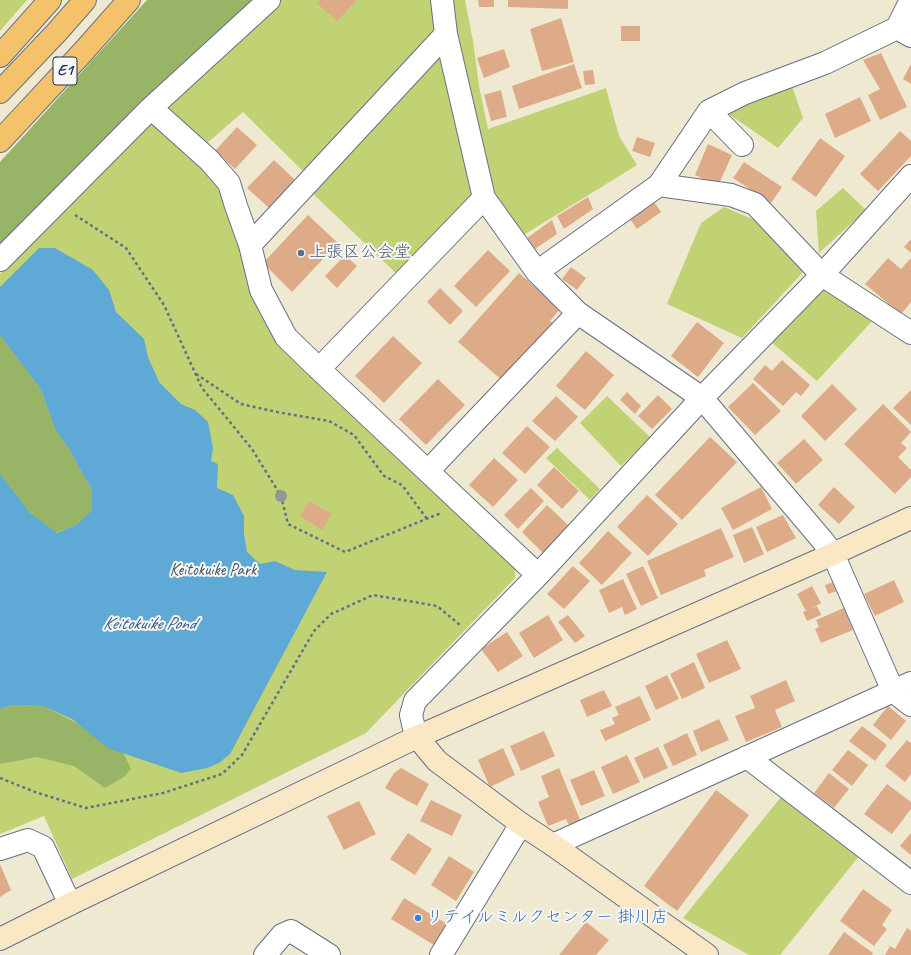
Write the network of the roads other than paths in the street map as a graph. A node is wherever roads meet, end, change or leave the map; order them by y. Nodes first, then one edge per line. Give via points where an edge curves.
1 (50, 0) edge
2 (85, 0) edge
3 (129, 0) edge
4 (269, 0) edge
5 (442, 0) edge
6 (911, 0) edge
7 (904, 32) edge
8 (446, 34) junction
9 (0, 56) edge
10 (0, 92) edge
11 (151, 108) junction
12 (709, 111) junction
13 (0, 140) edge
14 (742, 145) dead end
15 (911, 176) edge
16 (659, 185) junction
17 (484, 198) junction
18 (250, 245) junction
19 (3, 251) edge
20 (537, 272) junction
21 (822, 275) junction
22 (578, 313) junction
23 (911, 333) edge
24 (319, 369) junction
25 (702, 398) junction
26 (428, 471) junction
27 (911, 518) edge
28 (833, 554) junction
29 (538, 575) junction
30 (902, 687) edge
31 (911, 705) edge
32 (417, 737) junction
33 (747, 757) junction
34 (521, 824) junction
35 (553, 845) junction
36 (0, 849) edge
37 (911, 884) edge
38 (70, 904) junction
39 (0, 939) edge
40 (444, 954) edge
41 (264, 955) edge
42 (329, 955) edge
43 (707, 955) edge

1 - 9 highway
2 - 10 highway, E1
3 - 13 highway, E1
4 - 11 street
5 - 8 street
6 - 7 street
7 - 12 street via 744,93
8 - 17 street
8 - 18 street
11 - 18 street via 209,160 229,183
11 - 19 street
12 - 14 street
12 - 16 street
15 - 21 street
16 - 20 street
16 - 21 street via 731,195 755,204
17 - 20 street
17 - 24 street
18 - 24 street via 261,290 286,337
20 - 22 street
21 - 23 street
21 - 25 street
22 - 25 street
22 - 26 street
24 - 26 street
25 - 28 street
25 - 29 street
26 - 29 street
27 - 28 street
28 - 30 street
28 - 32 street
29 - 32 street via 415,701 411,715
30 - 31 street
30 - 33 street
32 - 34 street via 437,761
32 - 38 street
33 - 35 street
33 - 37 street
34 - 35 street
34 - 40 street
35 - 43 street
36 - 38 street via 28,840 43,847
38 - 39 street
41 - 42 street via 282,935 292,931

